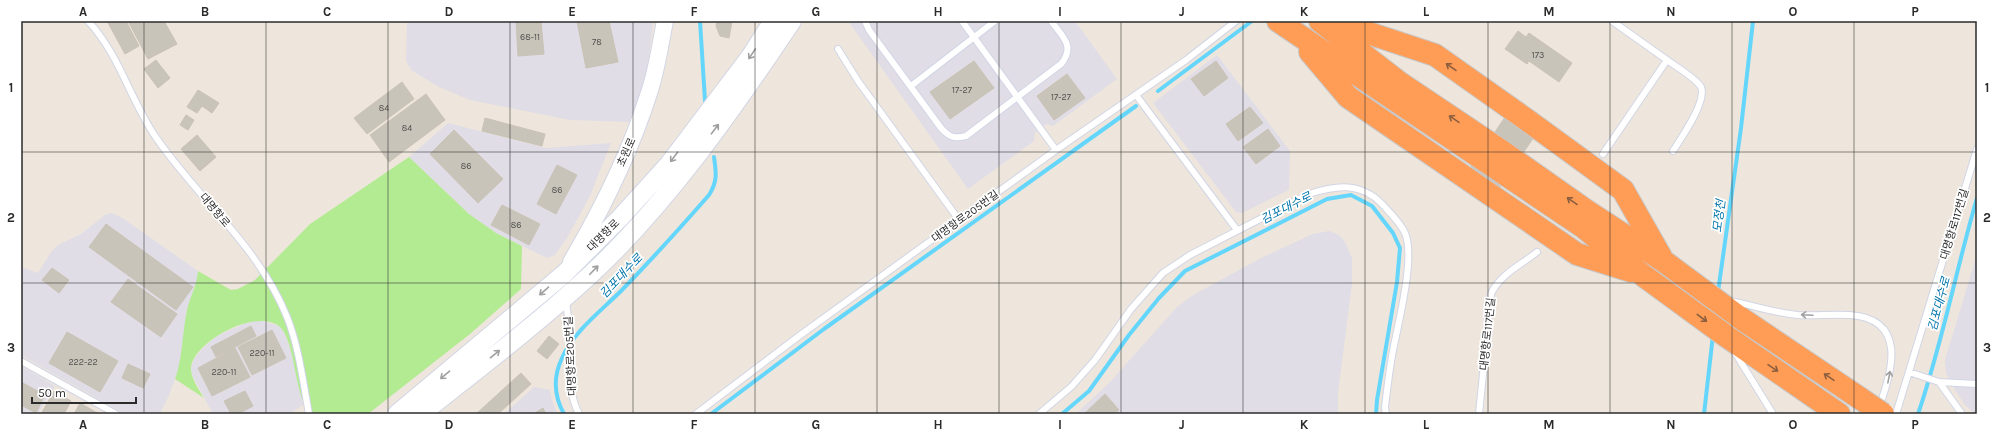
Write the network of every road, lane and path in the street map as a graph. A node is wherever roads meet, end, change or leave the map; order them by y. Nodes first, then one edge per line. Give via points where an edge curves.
1 (88, 21) edge
2 (665, 21) edge
3 (773, 21) edge
4 (792, 21) edge
5 (865, 21) edge
6 (962, 21) edge
7 (995, 21) edge
8 (1051, 21) edge
9 (1225, 21) edge
10 (1322, 21) edge
11 (1326, 21) edge
12 (1332, 21) edge
13 (1612, 21) edge
14 (1234, 23) edge
15 (1286, 27) edge
16 (974, 37) junction
17 (838, 49) dead end
18 (1667, 60) junction
19 (911, 86) junction
20 (1136, 95) junction
21 (1018, 96) junction
22 (1977, 149) edge
23 (1056, 150) junction
24 (1673, 151) dead end
25 (1603, 154) dead end
26 (605, 197) junction
27 (620, 218) junction
28 (959, 220) junction
29 (1237, 230) junction
30 (1537, 252) dead end
31 (1668, 264) junction
32 (564, 274) junction
33 (565, 296) junction
34 (1741, 310) junction
35 (1735, 347) junction
36 (21, 361) edge
37 (1909, 372) junction
38 (1937, 381) junction
39 (1977, 384) edge
40 (116, 414) edge
41 (310, 414) edge
42 (396, 414) edge
43 (422, 414) edge
44 (579, 414) edge
45 (696, 414) edge
46 (1039, 414) edge
47 (1386, 414) edge
48 (1479, 414) edge
49 (1773, 414) edge
50 (1839, 414) edge
51 (1877, 414) edge
52 (1883, 414) edge
53 (1896, 414) edge
54 (1962, 414) edge

1 - 41 lane, 대명항로 via 108,46 154,134 170,157 254,257 278,298 293,333
2 - 26 street, 초원로 via 655,72 642,116
3 -> 27 main road, 대명항로 via 750,57 669,164
33 -> 4 main road, 대명항로 via 590,275 675,182 751,82
5 - 19 lane
6 - 16 lane
7 - 16 lane
8 - 21 lane via 1067,44 1069,51 1066,58
9 - 14 lane
31 -> 10 highway via 1587,212 1400,83
11 - 31 highway via 1425,66 1612,197
31 -> 12 highway via 1623,190 1527,120 1435,55
13 - 18 lane
14 - 20 lane, 대명항로205번길
15 -> 35 highway via 1348,98 1577,254 1644,276
16 - 19 lane
16 - 21 lane
17 - 28 lane via 858,81
18 - 24 lane via 1700,86 1703,95 1696,113
18 - 25 lane
19 - 21 lane via 940,128 952,138 966,136
20 - 23 lane, 대명항로205번길
20 - 29 lane
21 - 23 lane
22 - 37 lane, 대명항로117번길
23 - 28 lane, 대명항로205번길
26 - 27 street via 610,213
26 - 32 street, 초원로
27 - 32 main road, 대명항로
28 - 45 lane, 대명항로205번길
29 - 46 lane via 1190,255 1164,273 1131,309 1095,360 1070,387
29 - 47 lane via 1309,194 1329,188 1350,186 1366,191 1396,219 1405,233 1408,251 1406,282 1392,356
30 - 48 lane, 대명항로117번길 via 1503,277 1491,294
31 - 34 highway via 1712,297
32 -> 42 main road, 대명항로
43 -> 33 main road, 대명항로
33 - 44 lane, 대명항로205번길 via 571,355 569,383 573,403
51 -> 34 lane via 1889,381 1893,353 1885,331 1874,322 1850,315 1797,315
52 -> 34 highway, bridge
35 - 49 lane
35 -> 50 highway
36 - 40 lane
37 - 38 lane
37 - 53 lane, 대명항로117번길
38 - 39 lane
38 - 54 lane

